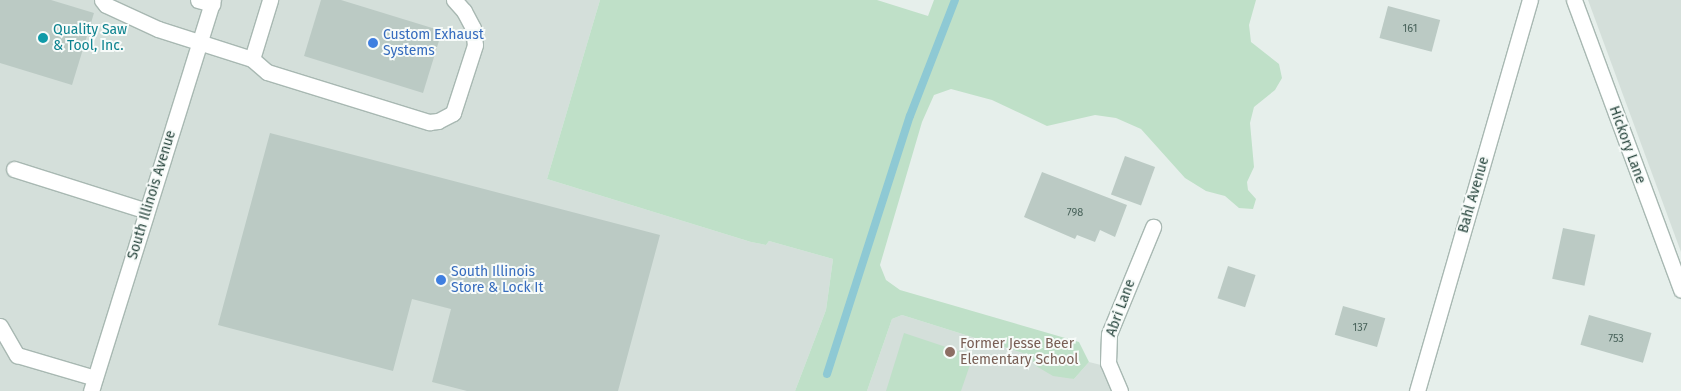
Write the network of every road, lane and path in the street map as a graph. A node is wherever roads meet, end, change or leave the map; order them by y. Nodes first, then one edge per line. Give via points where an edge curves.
1 (102, 0) edge
2 (270, 0) edge
3 (454, 0) edge
4 (1530, 0) edge
5 (1574, 0) edge
6 (208, 1) edge
7 (199, 42) junction
8 (252, 59) junction
9 (14, 168) dead end
10 (147, 211) junction
11 (1153, 227) dead end
12 (1681, 290) edge
13 (0, 326) edge
14 (93, 385) edge
15 (1120, 391) edge
16 (1418, 391) edge

1 - 7 street via 106,5 158,29
2 - 8 street
3 - 8 street via 473,28 475,44 452,113 438,121 429,122 267,72
4 - 16 street, Bahl Avenue
5 - 12 street, Hickory Lane
6 - 7 street, South Illinois Avenue
7 - 8 street
7 - 10 street, South Illinois Avenue
9 - 10 street
10 - 14 street, South Illinois Avenue
11 - 15 street, Abri Lane via 1109,334 1108,363
13 - 14 street via 17,355

